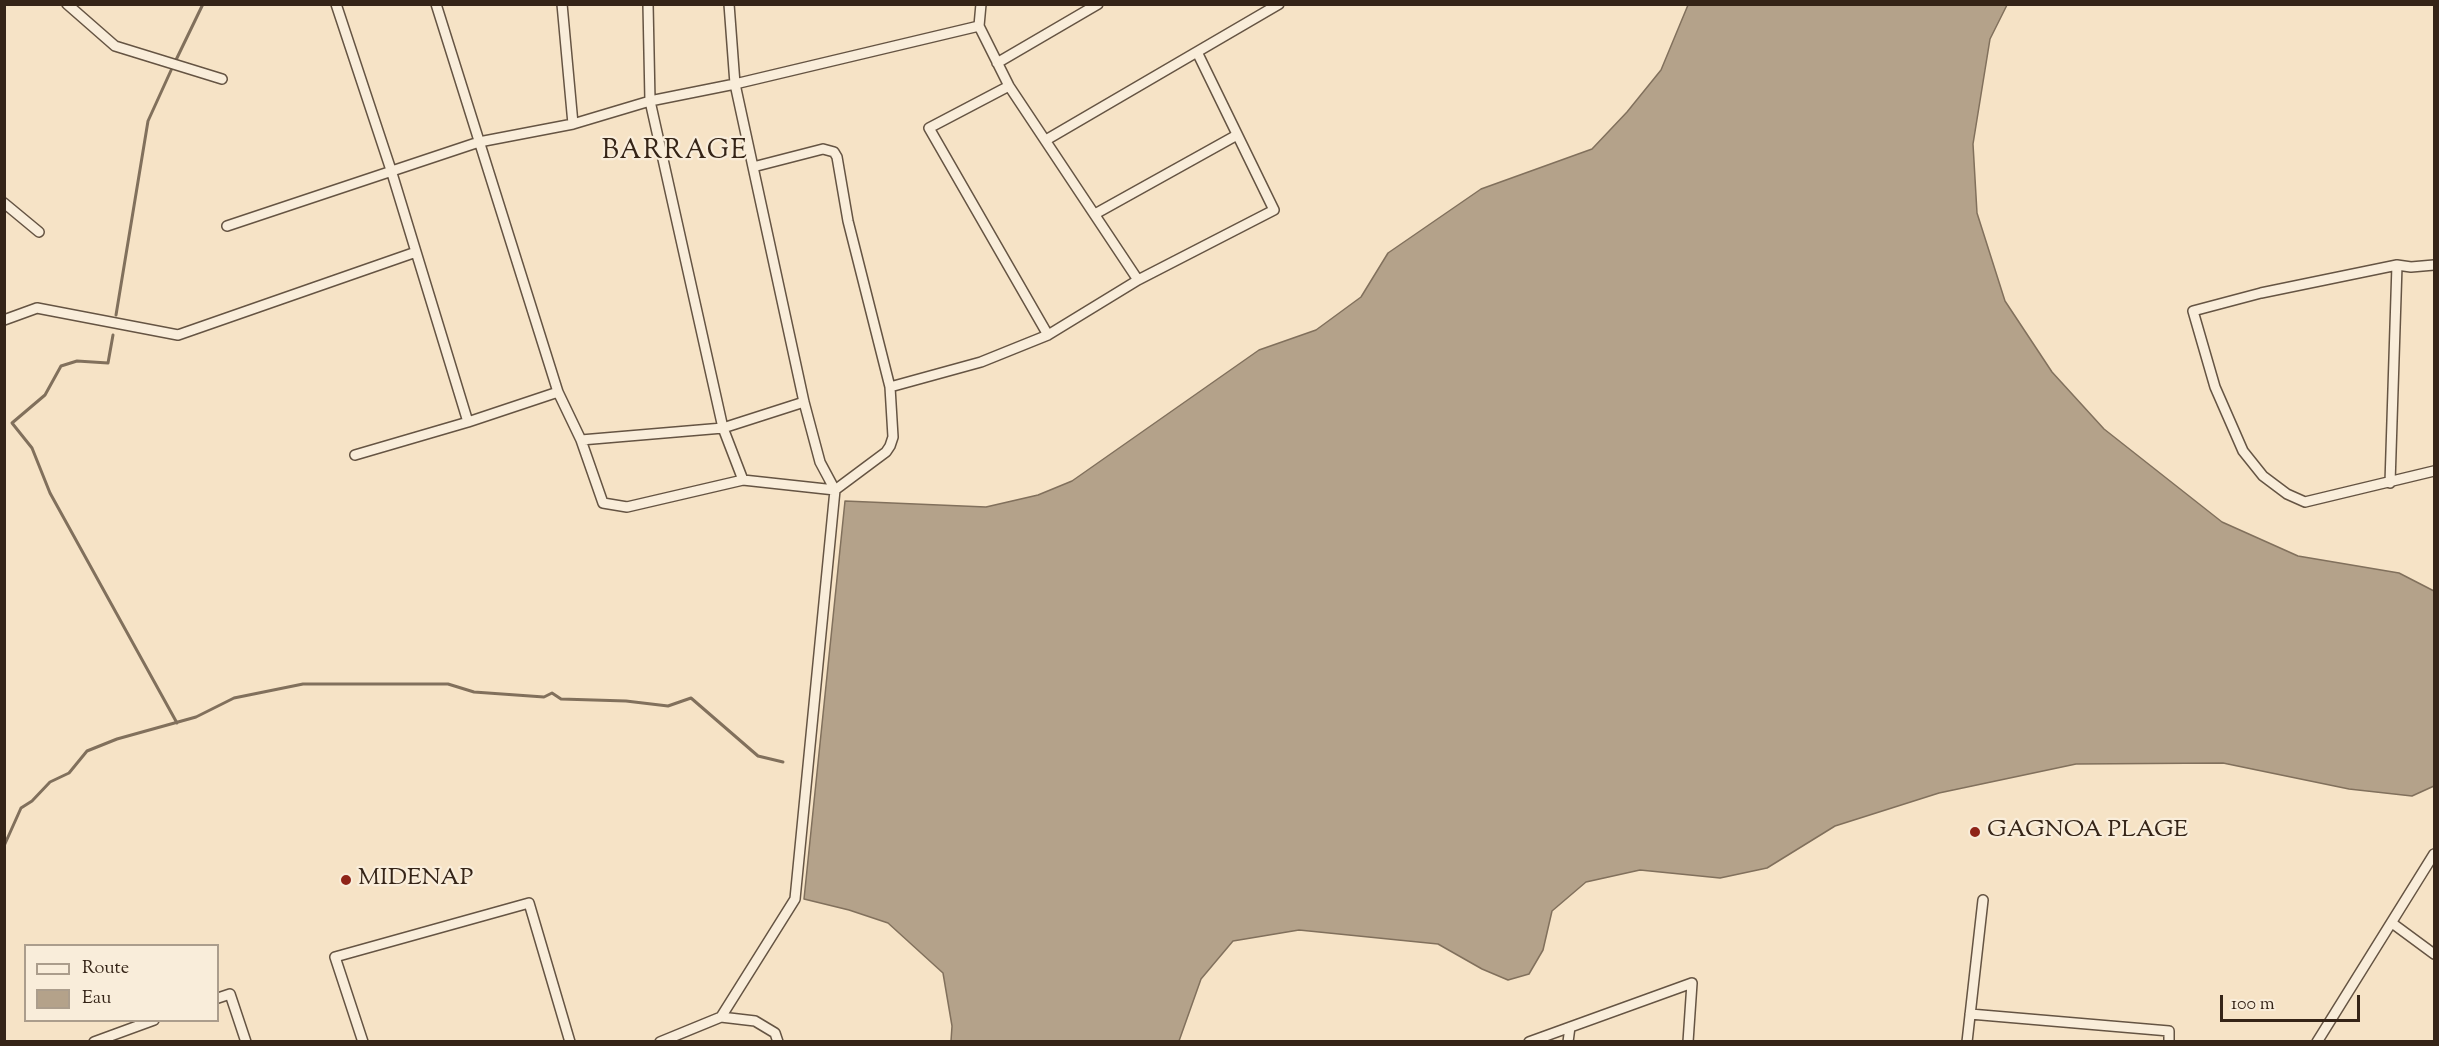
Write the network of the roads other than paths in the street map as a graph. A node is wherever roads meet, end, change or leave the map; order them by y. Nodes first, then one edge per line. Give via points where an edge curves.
1 (67, 4) edge
2 (336, 4) edge
3 (436, 4) edge
4 (562, 4) edge
5 (648, 4) edge
6 (729, 4) edge
7 (981, 4) edge
8 (1098, 4) edge
9 (1279, 4) edge
10 (979, 26) junction
11 (1198, 54) junction
12 (997, 63) junction
13 (222, 79) dead end
14 (735, 84) junction
15 (1009, 86) junction
16 (650, 101) junction
17 (573, 124) junction
18 (1237, 135) junction
19 (1046, 140) junction
20 (479, 142) junction
21 (753, 167) junction
22 (391, 170) junction
23 (4, 203) edge
24 (1095, 214) junction
25 (227, 226) dead end
26 (39, 232) dead end
27 (416, 252) junction
28 (2397, 265) junction
29 (2434, 265) edge
30 (1138, 280) junction
31 (4, 320) edge
32 (1048, 335) junction
33 (890, 387) junction
34 (558, 392) junction
35 (804, 402) junction
36 (468, 422) junction
37 (723, 428) junction
38 (581, 440) junction
39 (355, 455) dead end
40 (2434, 471) edge
41 (743, 480) junction
42 (2390, 483) junction
43 (835, 490) junction
44 (2434, 854) edge
45 (1983, 900) dead end
46 (2392, 923) junction
47 (2434, 954) edge
48 (219, 998) edge
49 (1970, 1014) junction
50 (721, 1017) junction
51 (148, 1022) edge
52 (1570, 1027) junction
53 (94, 1041) edge
54 (246, 1041) edge
55 (363, 1041) edge
56 (570, 1041) edge
57 (661, 1041) edge
58 (778, 1041) edge
59 (1529, 1041) edge
60 (1568, 1041) edge
61 (1688, 1041) edge
62 (1967, 1041) edge
63 (2169, 1041) edge
64 (2318, 1041) edge

1 - 13 street via 115,46
2 - 22 street
3 - 20 street
4 - 17 street
5 - 16 street
6 - 14 street
7 - 10 street
8 - 12 street
9 - 11 street
10 - 12 street
10 - 14 street
11 - 18 street
11 - 19 street
12 - 15 street
14 - 16 street
14 - 21 street
15 - 19 street
15 - 32 street via 929,128
16 - 17 street
16 - 37 street
17 - 20 street
18 - 24 street
18 - 30 street via 1274,210
19 - 24 street
20 - 22 street
20 - 34 street
21 - 33 street via 823,149 834,152
21 - 35 street
22 - 25 street
22 - 27 street
23 - 26 street
24 - 30 street
27 - 31 street via 178,335 37,308
27 - 36 street
28 - 29 street
28 - 42 street
28 - 42 street via 2193,311 2215,387 2243,452 2263,476 2305,502
30 - 32 street
32 - 33 street via 981,362
33 - 43 street via 890,447
34 - 36 street
34 - 38 street
35 - 37 street
35 - 43 street via 820,462
36 - 39 street
37 - 38 street
37 - 41 street
38 - 41 street via 603,503 627,507
40 - 42 street
41 - 43 street
43 - 50 street via 795,899
44 - 46 street
45 - 49 street
46 - 47 street
46 - 64 street
48 - 54 street via 230,994
49 - 62 street
49 - 63 street via 2169,1031
50 - 57 street
50 - 58 street via 755,1021 775,1033
51 - 53 street
52 - 59 street
52 - 60 street
52 - 61 street via 1692,983
55 - 56 street via 335,957 529,903

